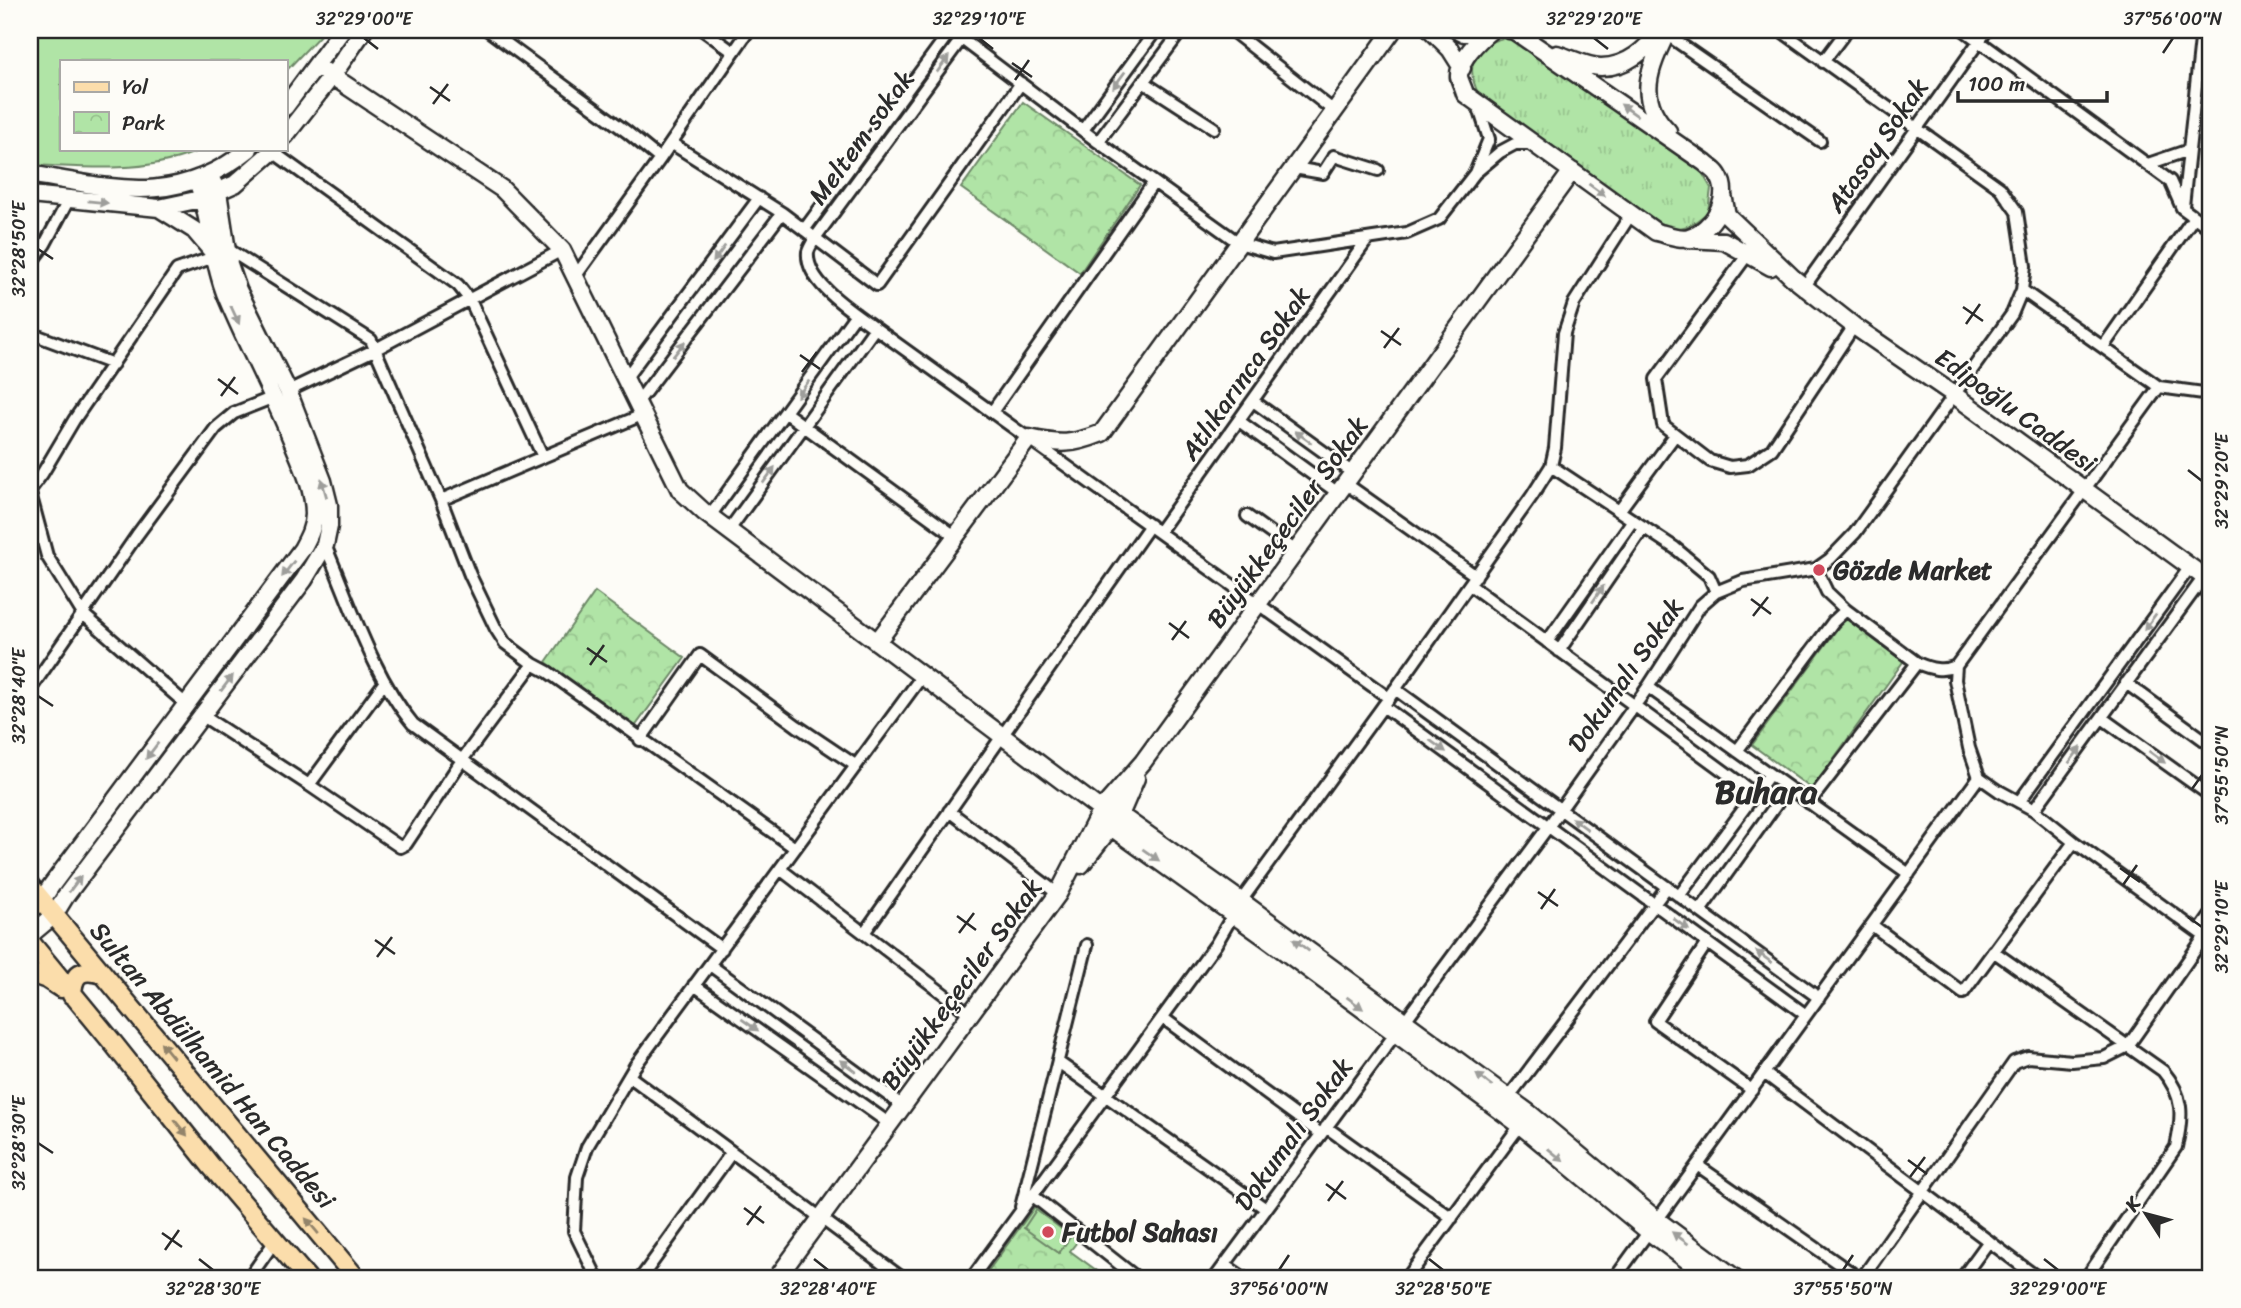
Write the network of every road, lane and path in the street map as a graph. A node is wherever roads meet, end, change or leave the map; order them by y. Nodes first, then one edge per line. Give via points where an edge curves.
1 (342, 30) edge
2 (364, 30) edge
3 (488, 30) edge
4 (703, 30) edge
5 (748, 30) edge
6 (951, 30) edge
7 (1156, 30) edge
8 (1182, 30) edge
9 (1231, 30) edge
10 (1393, 30) edge
11 (1431, 30) edge
12 (1458, 30) edge
13 (1485, 30) edge
14 (1491, 30) edge
15 (1509, 30) edge
16 (1780, 30) edge
17 (1847, 30) edge
18 (1964, 30) edge
19 (1987, 30) edge
20 (2202, 30) edge
21 (1665, 31) edge
22 (965, 34) edge
23 (1979, 41) junction
24 (1541, 50) junction
25 (732, 51) junction
26 (1824, 62) junction
27 (317, 66) junction
28 (1462, 68) junction
29 (332, 76) junction
30 (1143, 82) junction
31 (1021, 83) junction
32 (1477, 103) junction
33 (287, 104) edge
34 (1334, 111) junction
35 (1214, 128) dead end
36 (1917, 129) junction
37 (1083, 130) junction
38 (287, 133) edge
39 (1820, 141) dead end
40 (1098, 142) junction
41 (671, 143) junction
42 (1534, 144) junction
43 (247, 150) edge
44 (274, 150) edge
45 (2189, 150) junction
46 (1692, 154) junction
47 (660, 159) junction
48 (2148, 164) junction
49 (1294, 167) junction
50 (1378, 170) dead end
51 (1572, 171) junction
52 (1475, 173) junction
53 (30, 174) edge
54 (203, 177) junction
55 (1154, 182) junction
56 (1722, 190) junction
57 (30, 195) edge
58 (211, 195) junction
59 (759, 198) junction
60 (69, 199) junction
61 (159, 208) junction
62 (2182, 208) junction
63 (782, 213) junction
64 (1631, 214) junction
65 (2194, 217) junction
66 (804, 229) junction
67 (2211, 229) edge
68 (815, 238) junction
69 (1686, 239) junction
70 (1367, 240) junction
71 (1240, 243) junction
72 (562, 250) junction
73 (218, 252) junction
74 (1748, 254) junction
75 (30, 264) edge
76 (575, 277) junction
77 (1799, 282) junction
78 (2022, 290) junction
79 (470, 300) junction
80 (856, 314) junction
81 (1854, 326) junction
82 (875, 328) junction
83 (30, 333) edge
84 (2103, 348) junction
85 (376, 349) junction
86 (113, 364) junction
87 (625, 379) junction
88 (2159, 387) junction
89 (281, 394) junction
90 (1954, 394) junction
91 (2211, 394) edge
92 (1253, 401) junction
93 (640, 409) junction
94 (786, 412) junction
95 (992, 412) junction
96 (1239, 421) junction
97 (804, 426) junction
98 (1675, 435) junction
99 (1029, 438) junction
100 (543, 457) junction
101 (1551, 466) junction
102 (1345, 483) junction
103 (2084, 489) junction
104 (30, 491) edge
105 (441, 500) junction
106 (1619, 511) junction
107 (710, 516) junction
108 (1247, 516) dead end
109 (1633, 520) junction
110 (1644, 527) junction
111 (1155, 528) junction
112 (729, 530) junction
113 (955, 536) junction
114 (325, 545) junction
115 (1296, 551) junction
116 (2190, 567) junction
117 (1816, 569) junction
118 (2208, 580) edge
119 (1473, 581) junction
120 (1716, 592) junction
121 (1258, 603) junction
122 (1846, 610) junction
123 (83, 614) junction
124 (877, 642) junction
125 (1547, 642) junction
126 (1559, 651) junction
127 (1917, 663) junction
128 (533, 664) junction
129 (1956, 666) junction
130 (922, 676) junction
131 (384, 683) junction
132 (2126, 684) junction
133 (1648, 687) junction
134 (30, 690) edge
135 (1389, 698) junction
136 (187, 705) junction
137 (1634, 705) junction
138 (202, 716) junction
139 (2102, 718) junction
140 (1002, 736) junction
141 (640, 740) junction
142 (2211, 745) edge
143 (1737, 751) junction
144 (462, 760) junction
145 (1143, 762) junction
146 (855, 765) junction
147 (1769, 775) junction
148 (1979, 777) junction
149 (309, 785) junction
150 (1787, 788) junction
151 (1755, 794) junction
152 (2211, 796) edge
153 (2019, 802) junction
154 (1809, 803) junction
155 (1560, 809) junction
156 (1101, 810) junction
157 (2034, 810) junction
158 (949, 811) junction
159 (1115, 821) junction
160 (1548, 827) junction
161 (2074, 842) junction
162 (795, 848) junction
163 (780, 869) junction
164 (1909, 874) junction
165 (30, 886) edge
166 (1667, 887) junction
167 (1058, 894) junction
168 (1679, 896) junction
169 (1654, 904) junction
170 (36, 905) edge
171 (1237, 907) junction
172 (1700, 911) junction
173 (54, 915) junction
174 (2211, 915) edge
175 (1872, 925) junction
176 (864, 933) junction
177 (30, 935) edge
178 (2205, 936) edge
179 (30, 943) edge
180 (1707, 943) junction
181 (1087, 946) dead end
182 (722, 949) junction
183 (1993, 951) junction
184 (710, 965) junction
185 (30, 973) edge
186 (103, 974) junction
187 (694, 985) junction
188 (73, 996) junction
189 (1819, 998) junction
190 (970, 1014) junction
191 (1806, 1015) junction
192 (1163, 1018) junction
193 (1400, 1027) junction
194 (2127, 1046) junction
195 (1058, 1062) junction
196 (1764, 1073) junction
197 (629, 1076) junction
198 (1752, 1090) junction
199 (1106, 1096) junction
200 (1508, 1098) junction
201 (903, 1106) junction
202 (1525, 1119) junction
203 (890, 1124) junction
204 (1324, 1131) junction
205 (732, 1152) junction
206 (1697, 1165) junction
207 (1923, 1192) junction
208 (1033, 1196) junction
209 (1266, 1209) junction
210 (1020, 1213) junction
211 (1452, 1218) junction
212 (821, 1219) junction
213 (1653, 1226) junction
214 (275, 1241) junction
215 (1989, 1241) junction
216 (1225, 1265) junction
217 (249, 1278) edge
218 (307, 1278) edge
219 (356, 1278) edge
220 (597, 1278) edge
221 (640, 1278) edge
222 (777, 1278) edge
223 (902, 1278) edge
224 (972, 1278) edge
225 (1137, 1278) edge
226 (1215, 1278) edge
227 (1244, 1278) edge
228 (1407, 1278) edge
229 (1615, 1278) edge
230 (1711, 1278) edge
231 (1735, 1278) edge
232 (1861, 1278) edge
233 (1962, 1278) edge
234 (2038, 1278) edge
235 (2085, 1278) edge

1 - 27 street
2 - 29 street
3 - 47 street
4 - 25 street
5 - 25 street
6 - 22 street
6 - 66 street, Meltem sokak
7 -> 37 street
8 - 30 street
9 - 34 street
10 - 34 street
11 - 28 street
12 - 13 street
14 - 28 street via 1478,40
15 - 24 street
16 - 26 street
17 - 26 street
18 - 23 street
19 - 23 street, Atasoy Sokak
20 - 45 street
21 - 24 street via 1625,63 1600,67
21 - 39 street
21 - 46 street via 1647,79 1650,107
22 - 31 street
68 -> 22 street, Meltem sokak
23 - 36 street, Atasoy Sokak
23 - 48 street
46 -> 24 street
25 - 41 street
26 - 36 street
27 - 29 street
27 - 33 street
28 - 32 street via 1459,76 1465,94
29 - 38 street
29 - 72 street via 502,189
30 - 35 street
30 - 40 street
31 - 37 street
31 - 68 street via 877,285
32 - 42 street
32 - 52 street via 1489,139
34 - 49 street
36 - 77 street, Atasoy Sokak
36 - 78 street via 2000,188 2017,212 2025,266
37 - 40 street
40 - 55 street
41 - 47 street
41 - 59 street
42 - 51 street
42 - 52 street via 1515,144
43 - 54 street
44 - 58 street via 235,184
44 - 79 street via 458,285
45 - 48 street
45 - 62 street
46 - 56 street via 1718,176
47 - 76 street
48 - 62 street via 2170,181
49 - 50 street via 1323,173 1334,156
49 - 71 street
51 -> 64 street
51 - 102 street, Büyükkeçeciler Sokak
52 - 70 street via 1439,219 1407,233
53 - 54 street via 133,190 165,188
54 - 58 street
55 - 71 street
55 - 95 street
56 - 69 street via 1721,204 1704,231
56 - 77 street via 1727,215
57 - 60 street
58 - 61 street
58 - 73 street
59 - 63 street
59 -> 87 street
60 -> 61 street
60 - 75 street
61 - 73 street
62 - 65 street
63 - 66 street
93 -> 63 street
64 - 69 street via 1656,232
64 - 101 street via 1574,303 1564,333
65 - 67 street
65 - 84 street
66 - 68 street
68 - 80 street via 808,251 817,280
69 - 74 street via 1724,241
70 - 71 street via 1273,253
70 - 92 street, Atlıkarınca Sokak
71 - 99 street via 1102,433 1080,442 1054,444
72 - 76 street
72 - 79 street
73 - 85 street via 371,340
73 - 86 street via 177,270
73 - 89 street via 229,264
74 - 77 street
74 - 98 street via 1656,379 1663,425
76 - 87 street
77 - 81 street, Edipoğlu Caddesi
78 - 84 street
78 - 90 street via 2012,314
79 - 85 street
79 - 100 street
80 - 82 street
80 -> 94 street
81 - 90 street, Edipoğlu Caddesi
81 - 98 street via 1772,449 1748,465 1730,467 1710,461
82 - 95 street
82 - 97 street
83 - 86 street
84 - 88 street
85 - 89 street
85 - 105 street
86 - 104 street
87 - 93 street
88 - 91 street
88 - 103 street
114 -> 89 street via 329,526 323,481
89 - 123 street via 234,413 216,428
89 -> 136 street via 313,499 310,534
90 - 103 street, Edipoğlu Caddesi
90 - 117 street via 1855,533
92 - 96 street, Atlıkarınca Sokak
102 -> 92 street
93 - 100 street
93 - 107 street via 680,490
94 - 97 street
94 - 107 street
95 - 99 street
96 - 102 street
96 - 111 street, Atlıkarınca Sokak
112 -> 97 street
97 - 113 street
98 - 106 street
99 - 111 street
99 - 113 street
100 - 105 street
101 - 106 street
101 - 119 street
102 - 115 street, Büyükkeçeciler Sokak
102 - 119 street
103 - 116 street, Edipoğlu Caddesi
103 - 129 street
104 - 123 street via 47,556
105 - 128 street via 496,629 505,643
106 - 109 street
107 - 112 street
108 - 115 street
109 - 110 street
109 - 125 street
110 - 120 street via 1709,576
126 -> 110 street
111 - 121 street
111 - 140 street, Atlıkarınca Sokak
112 - 124 street
113 - 124 street
114 - 131 street
138 -> 114 street
115 - 121 street, Büyükkeçeciler Sokak
116 - 118 street, Edipoğlu Caddesi
116 -> 153 street
117 - 120 street, Dokumalı Sokak via 1743,581
117 - 122 street via 1827,592
118 - 132 street
119 - 125 street
119 - 135 street
120 - 133 street, Dokumalı Sokak via 1700,606
121 - 135 street
121 - 145 street, Büyükkeçeciler Sokak
122 - 127 street
122 - 143 street
123 - 134 street
123 - 136 street
124 - 130 street
125 - 126 street
126 - 137 street
127 - 129 street via 1931,669
127 - 154 street
128 - 141 street
128 - 144 street
129 - 148 street via 1969,748
130 - 140 street
130 - 146 street
131 - 144 street via 413,724
131 - 149 street
132 - 139 street
132 - 142 street
133 - 137 street, Dokumalı Sokak
133 - 143 street
135 - 155 street
135 -> 160 street
135 - 171 street
136 -> 170 street
137 - 151 street
137 - 155 street, Dokumalı Sokak
138 - 149 street
173 -> 138 street
139 -> 152 street
157 -> 139 street
140 - 156 street
140 - 158 street, Atlıkarınca Sokak
141 - 146 street via 700,654
141 - 162 street
143 - 147 street
144 - 149 street via 400,847
144 - 182 street
145 - 156 street, Büyükkeçeciler Sokak
145 - 159 street
146 - 162 street
147 - 150 street
147 - 151 street
148 - 153 street
148 - 164 street
150 - 154 street
150 - 172 street
151 - 168 street
153 - 157 street
154 - 164 street
155 - 160 street, Dokumalı Sokak
166 -> 155 street
156 - 159 street
156 - 167 street, Büyükkeçeciler Sokak
157 - 161 street
158 - 167 street
158 - 176 street, Atlıkarınca Sokak
159 - 167 street
159 - 171 street
160 - 169 street
160 - 193 street, Dokumalı Sokak
161 - 178 street
161 - 183 street
162 - 163 street
163 - 176 street
163 - 182 street
164 - 175 street
165 - 170 main road, Sultan Abdülhamid Han Caddesi
166 - 168 street
166 - 169 street
167 - 190 street, Büyükkeçeciler Sokak
168 - 172 street
169 -> 180 street
169 - 200 street
170 - 173 main road, Sultan Abdülhamid Han Caddesi
171 - 192 street
171 - 193 street
189 -> 172 street
173 - 177 street
173 - 186 main road, Sultan Abdülhamid Han Caddesi
174 - 178 street
175 - 183 street via 1963,993
175 - 189 street
176 - 190 street
178 - 194 street
179 - 188 main road
180 - 191 street
180 - 198 street via 1655,1021
181 - 195 street
182 - 184 street
183 - 194 street
184 - 187 street
201 -> 184 street
185 - 188 main road
186 - 188 main road via 85,971 77,975
219 -> 186 main road, Sultan Abdülhamid Han Caddesi
187 - 197 street
187 -> 203 street
188 -> 214 main road
189 - 191 street
190 - 201 street, Büyükkeçeciler Sokak
191 - 196 street
192 - 199 street
192 - 204 street
200 -> 193 street
193 - 202 street
193 - 204 street, Dokumalı Sokak
194 - 207 street via 2104,1058 2028,1057 2014,1062
194 - 235 street via 2163,1071 2175,1086 2182,1122 2165,1166
195 - 199 street
195 - 210 street
196 - 198 street
196 - 207 street
197 - 205 street
197 - 220 street via 587,1147 577,1177 574,1231
198 - 206 street
199 - 208 street
199 - 209 street
200 - 202 street
201 - 203 street, Büyükkeçeciler Sokak
202 - 211 street
202 - 213 street
203 - 212 street, Büyükkeçeciler Sokak
204 - 209 street, Dokumalı Sokak
204 - 211 street
205 - 212 street
205 - 221 street
206 - 213 street
206 - 232 street
207 - 215 street
207 - 232 street
208 - 210 street
208 - 225 street
209 - 216 street, Dokumalı Sokak
210 - 224 street
211 - 228 street
212 - 222 street, Büyükkeçeciler Sokak
212 - 223 street
213 - 229 street
213 - 230 street
231 -> 213 street
214 - 217 street
214 - 218 main road
215 - 233 street
215 - 234 street
216 - 226 street, Dokumalı Sokak
216 - 227 street

